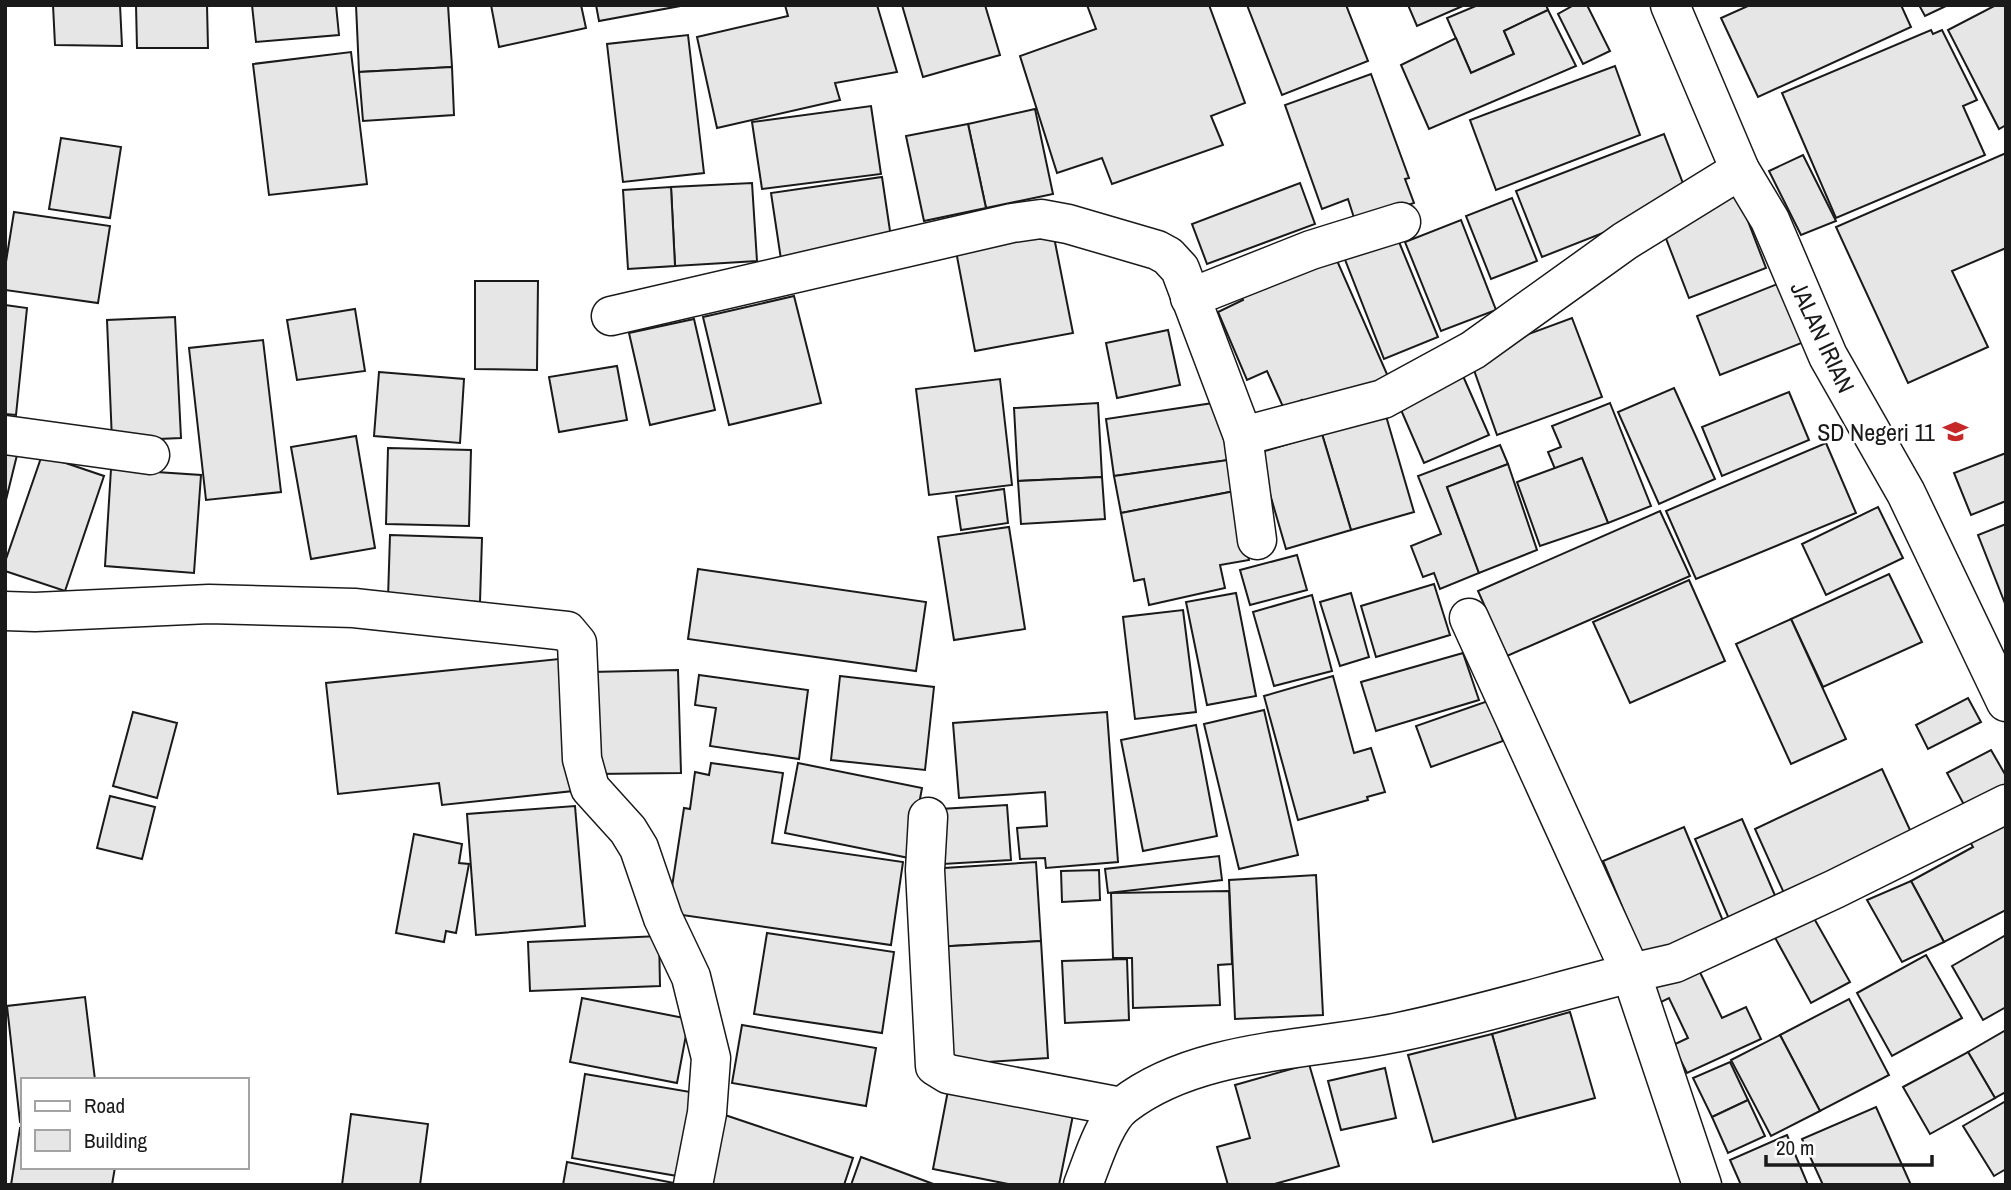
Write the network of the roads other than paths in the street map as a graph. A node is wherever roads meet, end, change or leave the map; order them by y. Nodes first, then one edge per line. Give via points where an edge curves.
1 (1670, 5) edge
2 (1740, 170) junction
3 (1401, 222) dead end
4 (1190, 298) junction
5 (611, 316) dead end
6 (5, 435) edge
7 (1243, 436) junction
8 (150, 456) dead end
9 (1257, 540) dead end
10 (5, 611) edge
11 (1469, 618) dead end
12 (2006, 702) edge
13 (2006, 804) edge
14 (928, 817) dead end
15 (1631, 973) junction
16 (1121, 1107) junction
17 (693, 1185) edge
18 (1083, 1185) edge
19 (1702, 1185) edge

1 - 2 street, JALAN IRIAN
2 - 7 street via 1625,242 1472,350 1383,399
2 - 12 street, JALAN IRIAN via 1770,220 1828,356 1906,493
3 - 4 street via 1311,250
4 - 5 street via 1180,269 1157,250 1041,219
4 - 7 street
6 - 8 street
7 - 9 street
10 - 17 street via 209,604 354,608 567,631 577,643 585,774 590,788 639,848 663,918 691,976 711,1058 708,1113
11 - 15 street
13 - 15 street via 1675,963
14 - 16 street via 925,870 935,1066 948,1074
15 - 16 street via 1402,1032 1208,1065 1173,1076
15 - 19 street
16 - 18 street via 1105,1131

